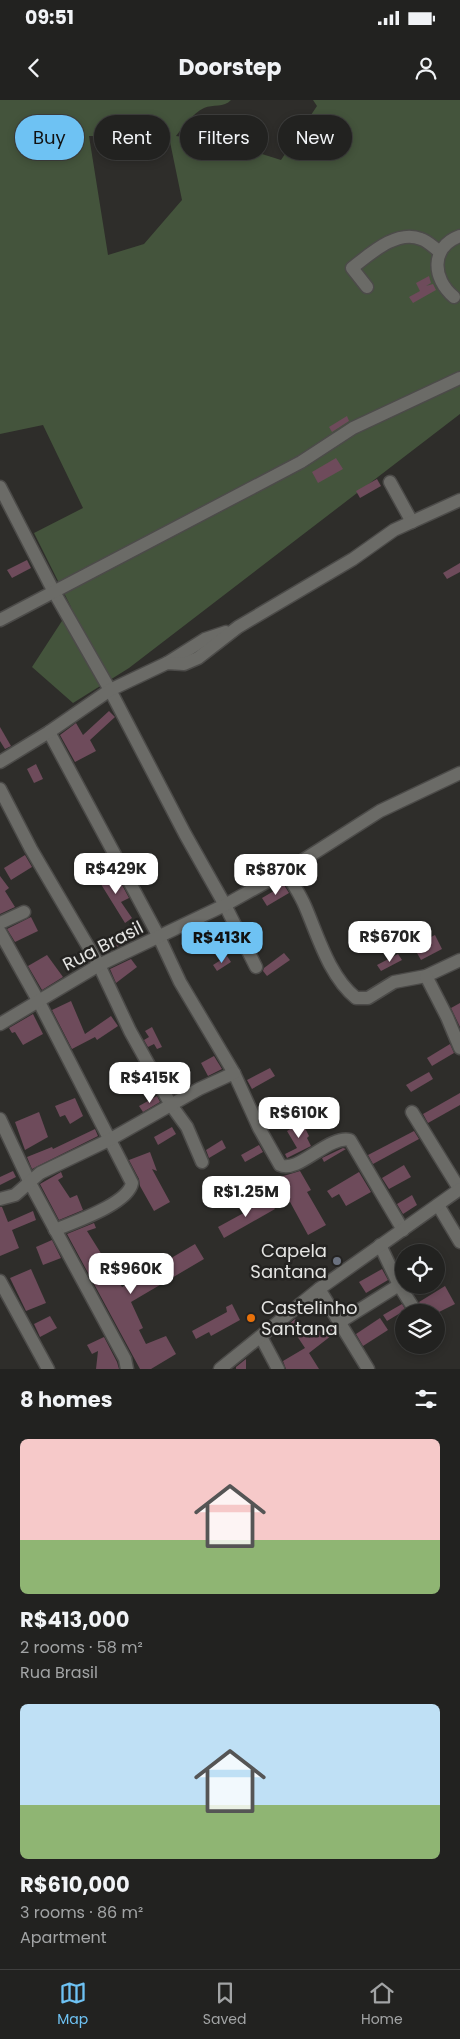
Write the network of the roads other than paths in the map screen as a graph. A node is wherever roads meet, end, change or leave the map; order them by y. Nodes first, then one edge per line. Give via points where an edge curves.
1 (460, 236) edge
2 (440, 252) junction
3 (366, 287) dead end
4 (454, 297) dead end
5 (460, 378) edge
6 (390, 482) dead end
7 (0, 487) edge
8 (460, 500) edge
9 (412, 522) junction
10 (54, 592) junction
11 (0, 620) edge
12 (110, 690) junction
13 (49, 732) junction
14 (0, 762) edge
15 (460, 773) edge
16 (0, 789) edge
17 (286, 872) junction
18 (225, 905) junction
19 (24, 912) dead end
20 (0, 923) edge
21 (0, 932) edge
22 (159, 938) junction
23 (460, 960) edge
24 (99, 965) junction
25 (256, 968) dead end
26 (426, 976) junction
27 (39, 1002) junction
28 (0, 1024) edge
29 (460, 1048) edge
30 (234, 1073) junction
31 (171, 1105) junction
32 (412, 1112) dead end
33 (0, 1119) edge
34 (110, 1140) junction
35 (202, 1162) dead end
36 (30, 1183) junction
37 (460, 1190) edge
38 (0, 1199) edge
39 (438, 1205) junction
40 (55, 1230) junction
41 (403, 1230) junction
42 (460, 1242) edge
43 (380, 1245) junction
44 (395, 1277) edge
45 (0, 1280) edge
46 (395, 1288) edge
47 (319, 1289) junction
48 (340, 1322) junction
49 (261, 1337) junction
50 (48, 1369) edge
51 (126, 1369) edge
52 (220, 1369) edge
53 (278, 1369) edge
54 (368, 1369) edge

1 - 2 street
2 - 3 street via 422,239 413,236 398,238 352,268
2 - 4 street via 438,279
5 - 10 street via 353,428 301,462
6 - 9 street
7 - 10 street
8 - 9 street
9 - 12 street via 238,627 192,662 167,663
10 - 11 street
10 - 12 street
12 - 13 street
12 - 18 street
13 - 14 street
13 - 22 street
15 - 17 street, Rua Brasil via 380,811
16 - 24 street
17 - 18 street, Rua Brasil
17 - 26 street via 334,970 356,998 368,998 394,982
18 - 22 street, Rua Brasil
18 - 25 street
19 - 20 street
21 - 27 street
22 - 24 street, Rua Brasil
22 - 30 street via 205,1028
23 - 26 street
24 - 27 street, Rua Brasil
24 - 31 street via 130,1031
26 - 29 street
27 - 28 street, Rua Brasil
27 - 34 street
30 - 31 street
30 - 41 street via 259,1128 280,1164 291,1166 339,1139 350,1140
31 - 34 street
31 - 35 street via 187,1127
32 - 37 street
33 - 36 street
34 - 36 street via 40,1174
34 - 40 street via 132,1183 128,1191 103,1209
36 - 38 street via 15,1195
36 - 40 street
37 - 39 street
39 - 41 street
39 - 42 street
40 - 51 street via 125,1359
41 - 43 street
43 - 44 street
43 - 47 street
45 - 50 street
46 - 48 street
47 - 48 street
47 - 49 street
48 - 54 street
49 - 52 street
49 - 53 street

